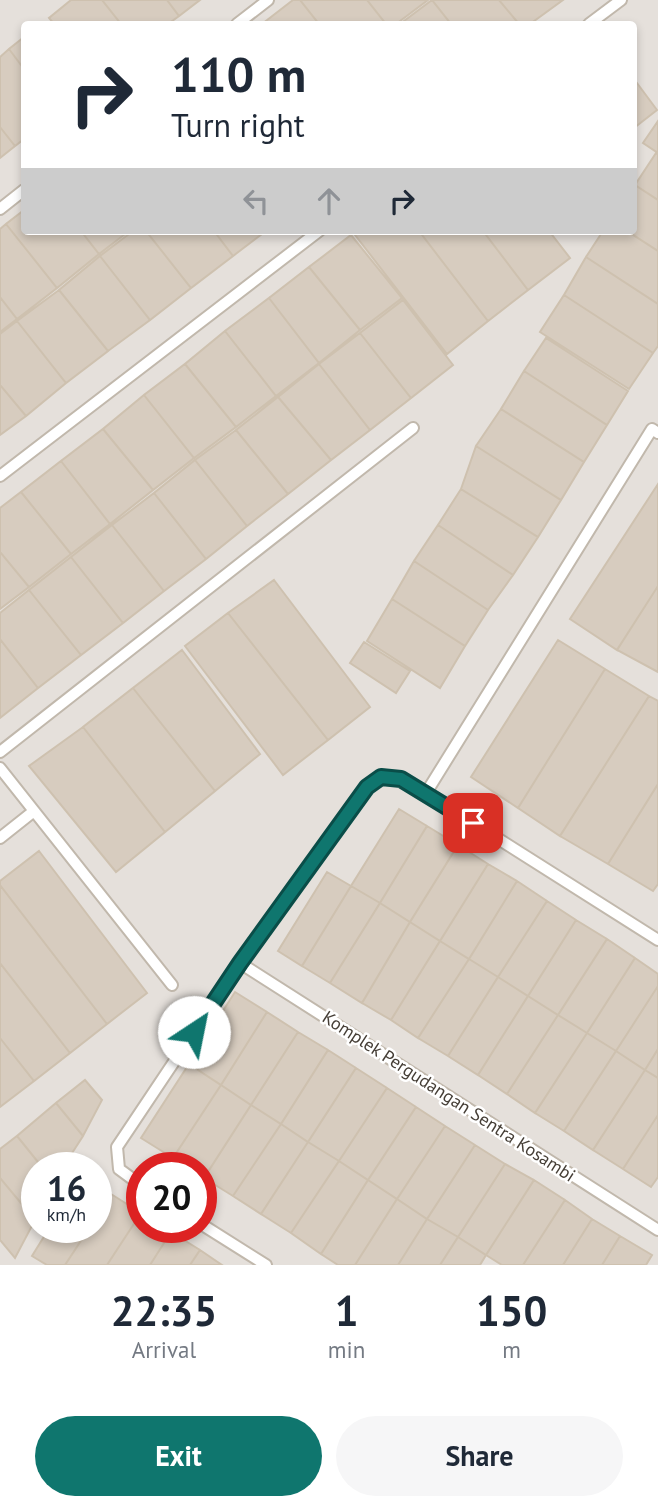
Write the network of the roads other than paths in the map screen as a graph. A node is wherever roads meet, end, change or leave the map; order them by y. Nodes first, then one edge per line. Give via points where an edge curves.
1 (268, 0) edge
2 (621, 0) edge
3 (241, 21) edge
4 (593, 21) edge
5 (21, 192) edge
6 (0, 209) edge
7 (314, 235) edge
8 (413, 428) dead end
9 (656, 428) edge
10 (0, 475) edge
11 (0, 752) edge
12 (0, 768) edge
13 (426, 793) junction
14 (34, 811) junction
15 (0, 838) edge
16 (658, 940) edge
17 (240, 963) junction
18 (172, 985) dead end
19 (126, 1174) edge
20 (658, 1230) edge
21 (217, 1234) edge
22 (266, 1265) edge

1 - 3 lane
2 - 4 lane
5 - 6 lane
7 - 10 lane
8 - 11 lane
9 - 13 lane
12 - 14 lane
13 - 16 lane
13 - 17 lane via 401,779 381,777 367,787
14 - 15 lane
14 - 18 lane
17 - 19 lane via 117,1147 119,1169
17 - 20 lane, Komplek Pergudangan Sentra Kosambi
21 - 22 lane

